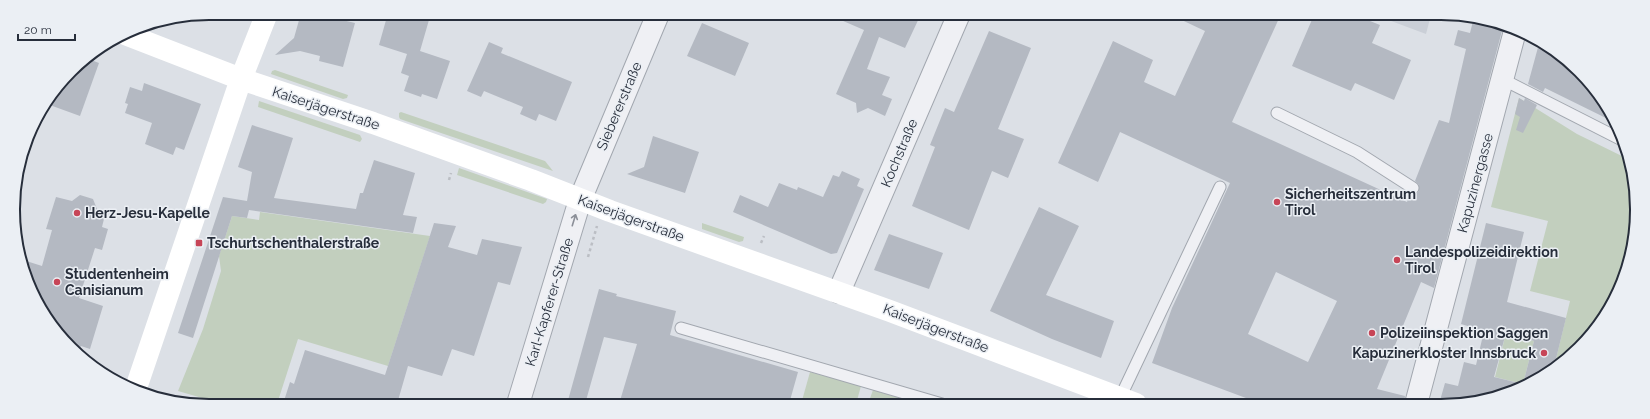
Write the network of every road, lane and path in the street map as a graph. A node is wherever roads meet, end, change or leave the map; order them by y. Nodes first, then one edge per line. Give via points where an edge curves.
1 (264, 20) edge
2 (655, 20) edge
3 (956, 20) edge
4 (1514, 35) edge
5 (132, 37) edge
6 (241, 79) junction
7 (1502, 79) junction
8 (1277, 113) dead end
9 (1615, 136) edge
10 (1220, 186) dead end
11 (1412, 188) dead end
12 (580, 200) junction
13 (602, 208) junction
14 (588, 257) dead end
15 (839, 292) junction
16 (681, 328) dead end
17 (137, 385) edge
18 (520, 399) edge
19 (925, 399) edge
20 (1123, 399) edge
21 (1129, 399) edge
22 (1417, 399) edge

1 - 6 street
2 - 12 street, Siebererstraße
3 - 15 street, Kochstraße
4 - 7 street, Kapuzinergasse
5 - 6 street, Kaiserjägerstraße
6 - 12 street, Kaiserjägerstraße via 373,123
6 - 17 street
7 - 9 lane
7 - 22 street, Kapuzinergasse
8 - 11 lane via 1357,152
10 - 21 lane
12 - 13 street, Kaiserjägerstraße
18 -> 12 street, Karl-Kapferer-Straße
13 - 14 path
13 - 15 street, Kaiserjägerstraße
15 - 20 street, Kaiserjägerstraße
16 - 19 lane

